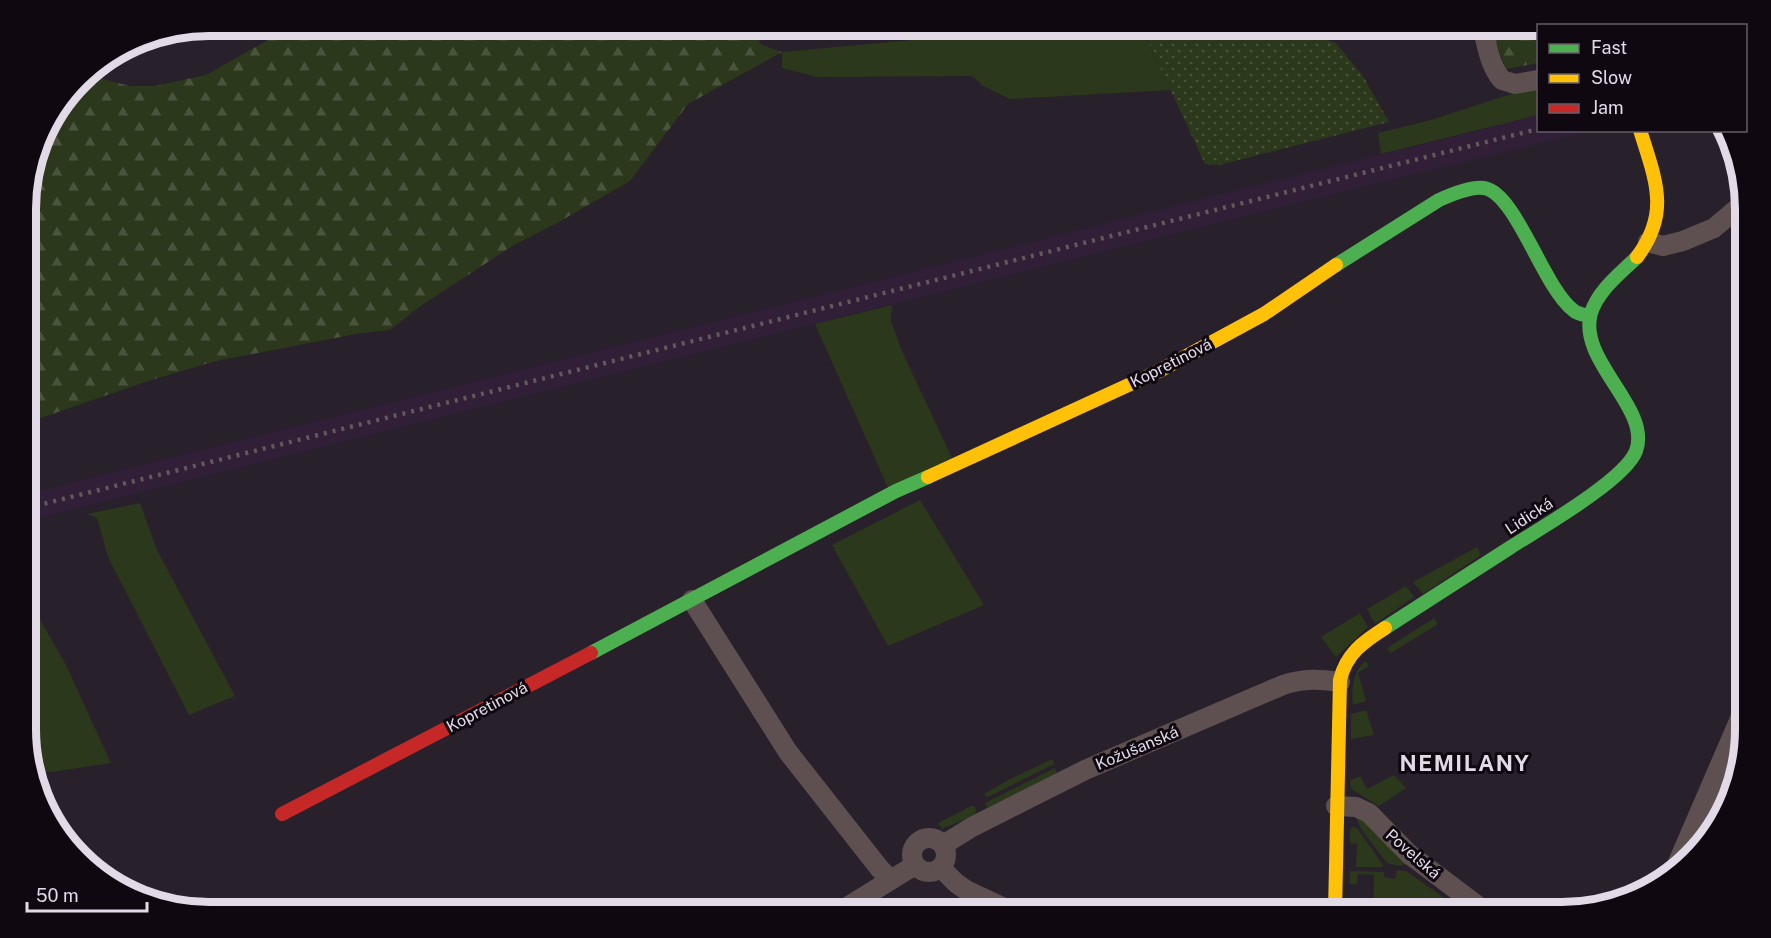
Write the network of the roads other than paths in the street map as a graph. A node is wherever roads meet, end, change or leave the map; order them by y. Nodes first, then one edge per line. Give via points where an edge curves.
1 (1485, 36) edge
2 (1537, 80) edge
3 (1641, 132) edge
4 (1735, 210) edge
5 (1648, 242) junction
6 (1590, 316) junction
7 (692, 600) junction
8 (1340, 682) junction
9 (1735, 731) edge
10 (1336, 806) junction
11 (282, 814) dead end
12 (943, 845) junction
13 (1684, 851) edge
14 (915, 865) junction
15 (941, 868) junction
16 (891, 880) junction
17 (855, 902) edge
18 (992, 902) edge
19 (1335, 902) edge
20 (1473, 902) edge

1 - 2 street via 1502,80 1515,84
3 - 5 street via 1657,195 1657,220
4 - 5 street via 1714,228 1683,241 1663,246
5 - 6 street via 1605,288
6 - 7 street, Kopretinová via 1574,312 1563,300 1499,196 1481,187 1456,192 1220,339 1149,376 896,490
6 - 8 street, Lidická via 1593,348 1637,428 1638,442 1632,458 1586,498 1359,645 1348,656
7 - 11 street, Kopretinová
7 - 16 street via 788,752
8 - 10 street, Lidická
8 - 12 street, Kožušanská via 1309,679 1283,685 1085,770 972,826
9 - 13 street
10 - 19 street, Lidická
10 - 20 street, Povelská via 1356,807 1368,813 1409,854
12 - 14 street via 933,839 922,840 912,854
12 - 15 street via 946,859
14 - 15 street via 927,873
14 - 16 street
15 - 18 street via 966,890
16 - 17 street

